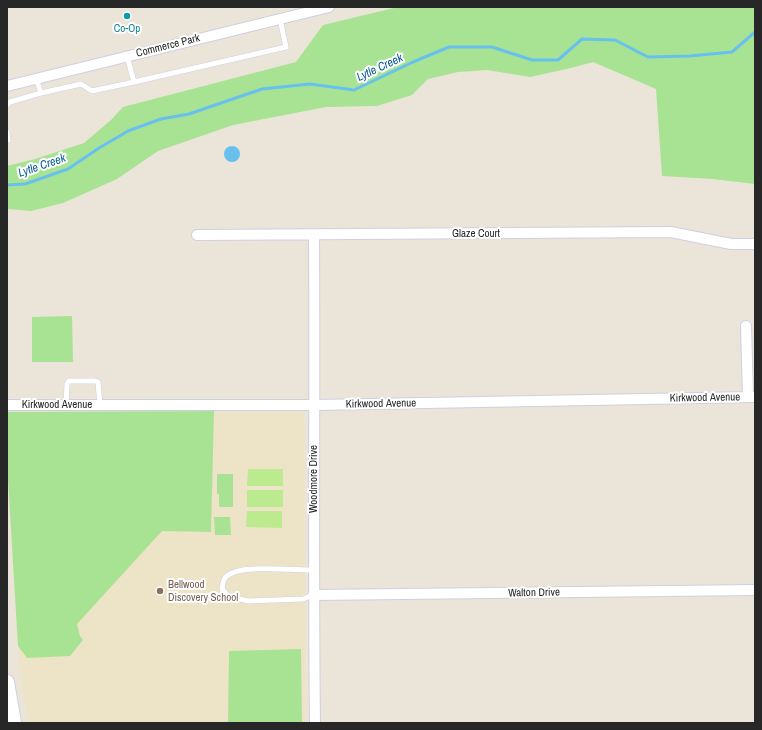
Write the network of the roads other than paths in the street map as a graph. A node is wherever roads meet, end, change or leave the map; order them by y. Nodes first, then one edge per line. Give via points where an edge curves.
1 (324, 8) edge
2 (280, 19) junction
3 (127, 56) junction
4 (36, 78) junction
5 (134, 82) junction
6 (7, 86) edge
7 (41, 93) junction
8 (7, 105) edge
9 (7, 132) edge
10 (8, 140) dead end
11 (197, 235) dead end
12 (314, 235) junction
13 (755, 244) edge
14 (746, 326) dead end
15 (751, 397) edge
16 (7, 405) edge
17 (66, 405) junction
18 (100, 405) junction
19 (315, 405) junction
20 (314, 570) junction
21 (755, 590) edge
22 (313, 595) junction
23 (7, 682) edge
24 (14, 723) edge
25 (315, 723) edge

1 - 2 street, Commerce Park
2 - 3 street, Commerce Park
2 - 5 lane via 286,47
3 - 4 street, Commerce Park
3 - 5 lane
4 - 6 street, Commerce Park
4 - 7 lane
5 - 7 lane via 92,91 81,84
7 - 8 lane
9 - 10 lane
11 - 12 street, Glaze Court
12 - 13 street, Glaze Court via 671,232 731,244
12 - 19 street, Woodmore Drive
14 - 15 street
15 - 19 street, Kirkwood Avenue
16 - 17 street, Kirkwood Avenue
17 - 18 street, Kirkwood Avenue
17 - 18 lane via 69,381 95,381 98,382
18 - 19 street, Kirkwood Avenue
19 - 20 street, Woodmore Drive
20 - 22 street, Woodmore Drive
20 - 22 lane via 246,569 229,574 223,580 222,590 228,596 248,601 303,599
21 - 22 street, Walton Drive
22 - 25 street, Woodmore Drive
23 - 24 main road

